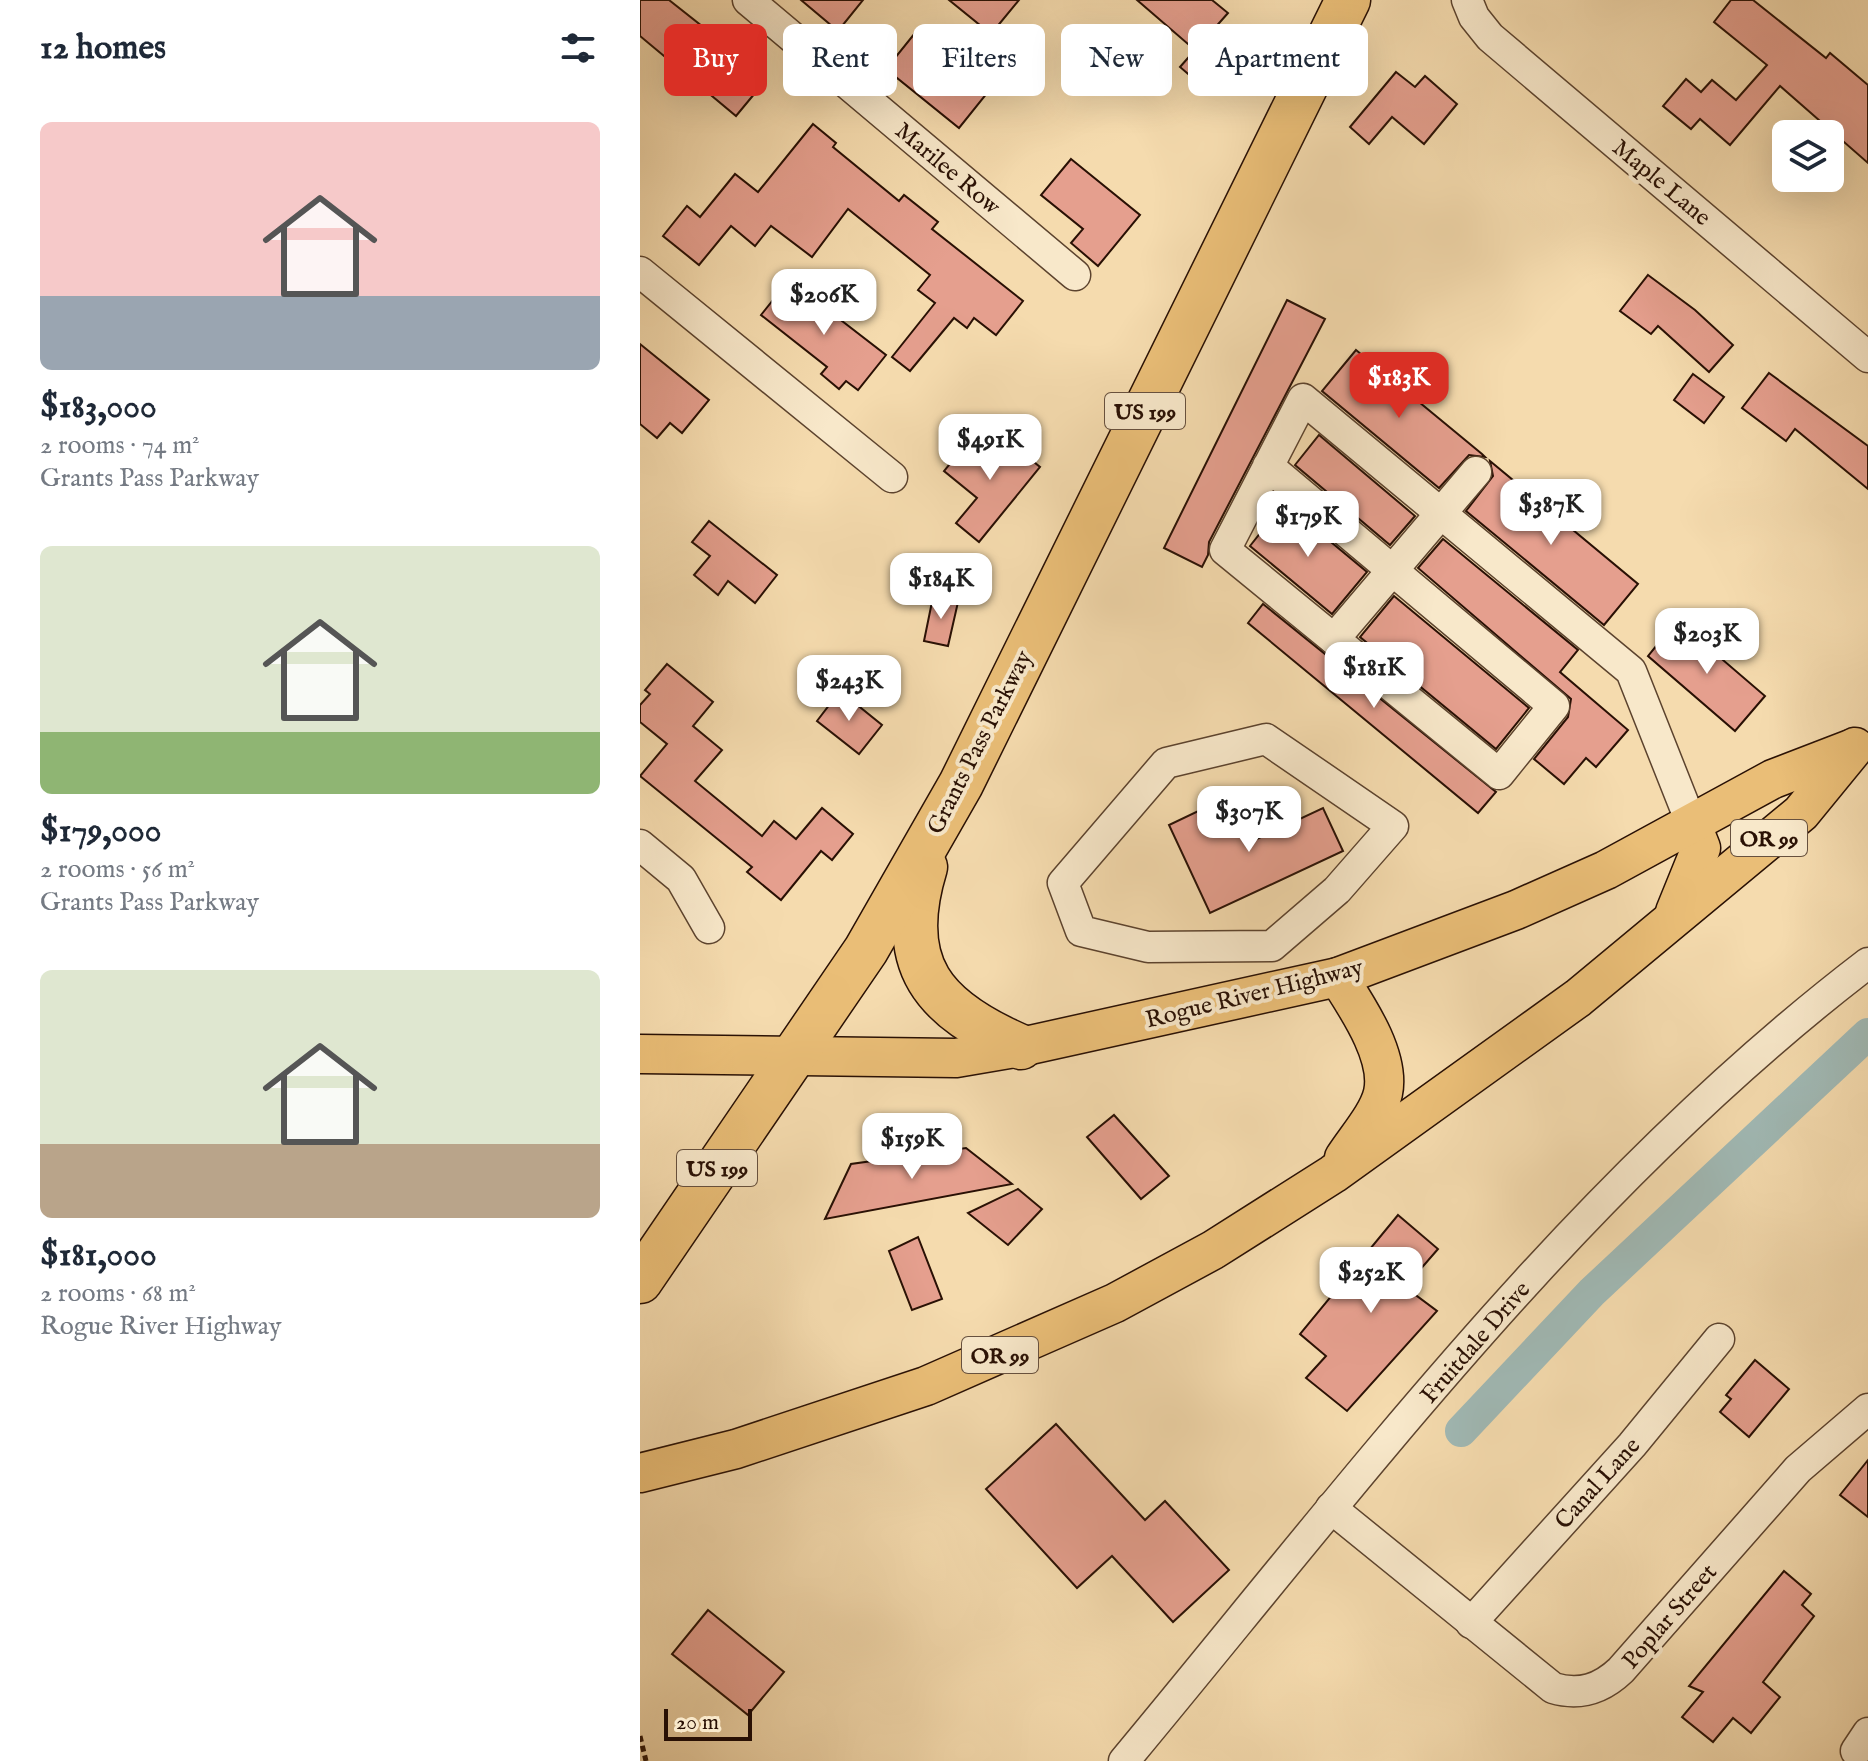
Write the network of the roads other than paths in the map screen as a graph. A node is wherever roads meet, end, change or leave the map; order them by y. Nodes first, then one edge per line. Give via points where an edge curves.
1 (748, 0) edge
2 (1348, 0) edge
3 (1467, 0) edge
4 (640, 272) edge
5 (1075, 275) dead end
6 (1868, 357) edge
7 (1268, 466) junction
8 (1476, 472) dead end
9 (892, 477) dead end
10 (1441, 514) junction
11 (1393, 571) junction
12 (1334, 639) junction
13 (1861, 742) edge
14 (939, 821) junction
15 (1692, 825) junction
16 (640, 845) edge
17 (1672, 918) junction
18 (709, 928) dead end
19 (1272, 946) junction
20 (1868, 963) edge
21 (1338, 977) junction
22 (1283, 989) junction
23 (1021, 1047) junction
24 (640, 1054) edge
25 (796, 1055) junction
26 (1333, 1174) junction
27 (640, 1281) edge
28 (1719, 1339) dead end
29 (1868, 1409) edge
30 (640, 1473) edge
31 (1331, 1508) junction
32 (1471, 1623) junction
33 (1124, 1761) edge

1 - 5 street, Marilee Row
2 - 14 highway, Grants Pass Parkway / US 199
3 - 6 street, Maple Lane via 1490,37
4 - 9 street
7 - 10 street via 1303,399
7 - 11 street
7 - 12 street via 1225,550
8 - 10 street
10 - 11 street
10 - 15 street via 1631,671
11 - 12 street
11 - 12 street via 1554,706 1499,774
13 - 15 main road, Rogue River Highway / OR 99 via 1773,779
13 - 17 main road, OR 99 via 1801,813
14 - 23 highway via 914,902 915,935 927,977 961,1017
14 - 25 highway, Grants Pass Parkway / US 199 via 866,950
15 - 17 main road via 1701,848
15 - 21 main road, Rogue River Highway / OR 99 via 1516,910
16 - 18 street via 681,879
17 - 26 main road, OR 99 via 1578,998
19 - 19 street via 1148,947 1081,931 1063,883 1166,763 1266,739 1393,826 1337,890
19 - 22 street
20 - 31 street, Fruitdale Drive via 1656,1147 1496,1314
21 - 22 main road, Rogue River Highway / OR 99
21 - 26 main road via 1362,1014 1382,1065 1383,1094
22 - 23 main road, Rogue River Highway / OR 99
23 - 25 main road, Rogue River Highway / OR 99 via 956,1058
24 - 25 main road, Rogue River Highway / OR 99
25 - 27 highway, Grants Pass Parkway / US 199
26 - 30 main road, OR 99 via 1213,1250 1115,1303 1005,1353 845,1414
28 - 32 street, Canal Lane via 1632,1445
29 - 32 street, Poplar Street via 1798,1469 1606,1684 1585,1691 1553,1688
31 - 32 street, Poplar Street
31 - 33 street, Fruitdale Drive

